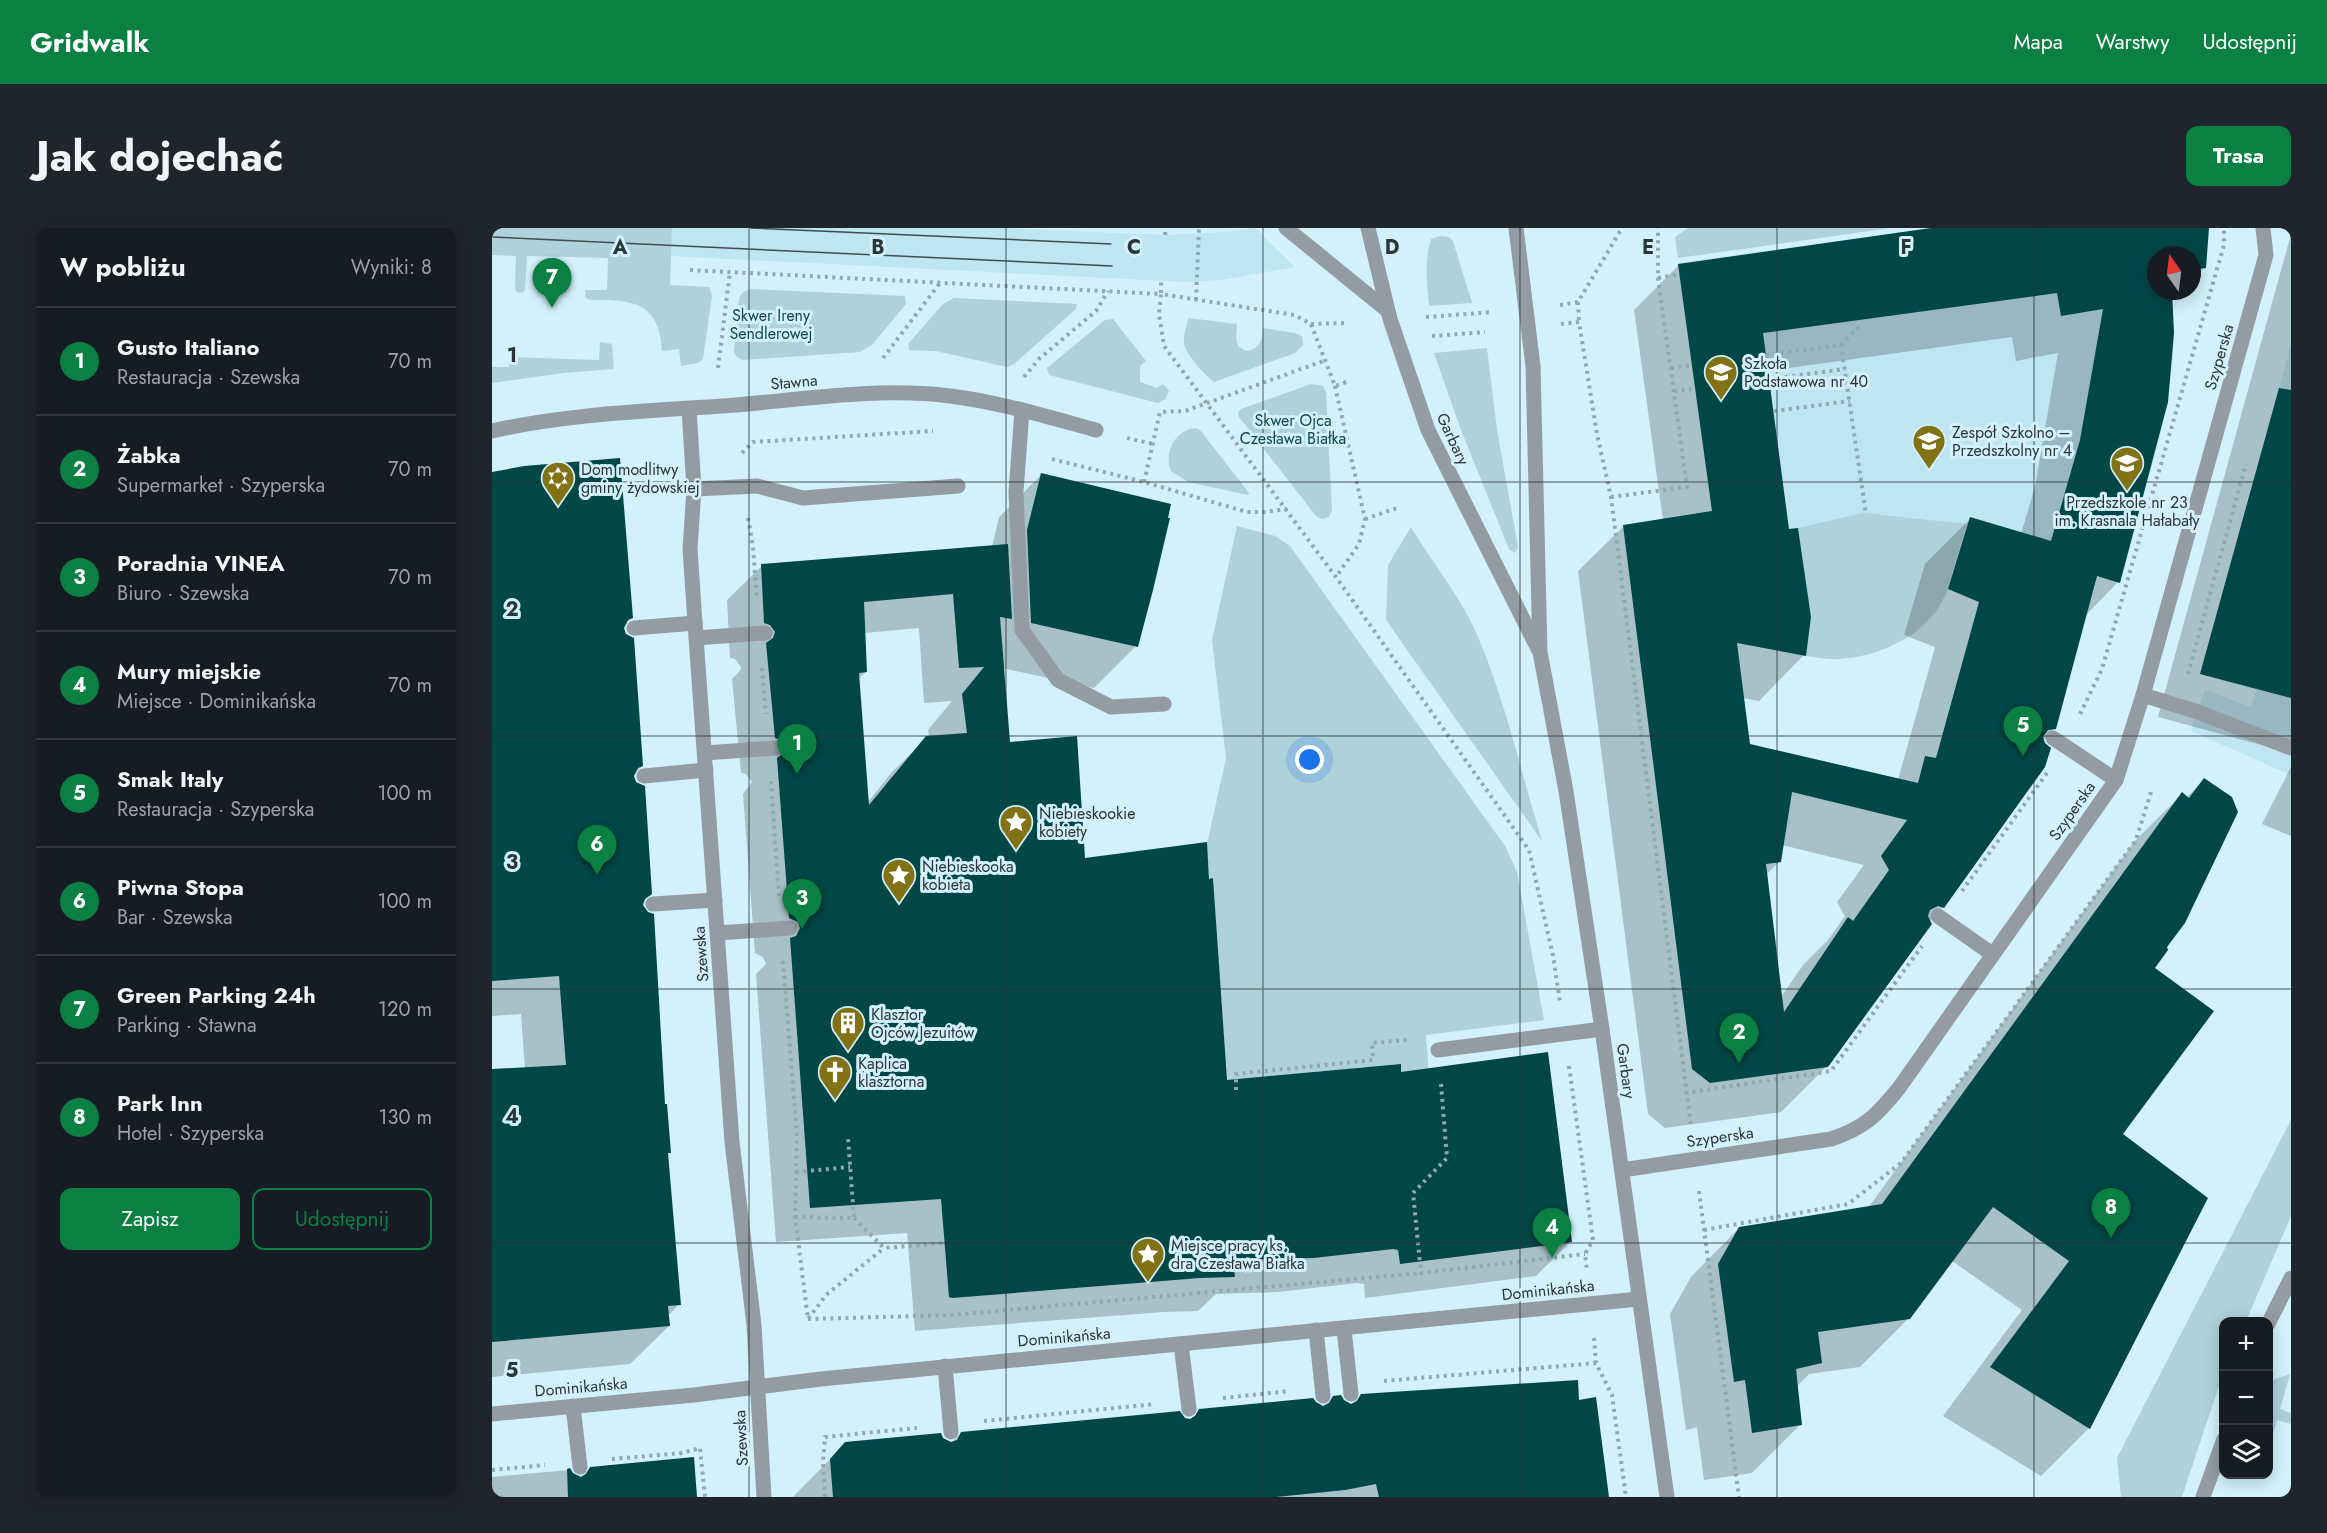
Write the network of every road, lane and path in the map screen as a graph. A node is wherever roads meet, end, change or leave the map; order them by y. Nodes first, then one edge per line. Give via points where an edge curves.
1 (1166, 228) edge
2 (1199, 228) edge
3 (1286, 228) edge
4 (1368, 228) edge
5 (1516, 228) edge
6 (1623, 228) edge
7 (1658, 228) edge
8 (2263, 228) edge
9 (1165, 235) dead end
10 (690, 270) dead end
11 (730, 272) junction
12 (1680, 274) dead end
13 (1658, 278) junction
14 (1161, 281) dead end
15 (940, 282) junction
16 (1108, 290) junction
17 (1161, 294) junction
18 (1196, 300) junction
19 (1578, 302) junction
20 (1560, 305) dead end
21 (1388, 311) junction
22 (1482, 313) dead end
23 (1425, 317) dead end
24 (1579, 322) junction
25 (1311, 324) junction
26 (1329, 324) dead end
27 (1561, 324) dead end
28 (1862, 324) dead end
29 (1485, 332) dead end
30 (1429, 336) dead end
31 (1841, 345) junction
32 (1766, 355) dead end
33 (883, 358) dead end
34 (1326, 360) junction
35 (1693, 365) dead end
36 (718, 368) dead end
37 (1671, 368) junction
38 (1845, 369) junction
39 (1024, 378) dead end
40 (1770, 379) dead end
41 (1346, 382) dead end
42 (1335, 386) junction
43 (1695, 389) dead end
44 (1674, 391) junction
45 (1850, 401) junction
46 (1207, 403) junction
47 (689, 408) junction
48 (1022, 410) junction
49 (1774, 411) dead end
50 (1096, 430) dead end
51 (492, 431) edge
52 (1144, 482) dead end
53 (958, 486) dead end
54 (694, 489) junction
55 (1611, 497) junction
56 (2142, 502) dead end
57 (2150, 504) dead end
58 (1397, 508) dead end
59 (1866, 514) dead end
60 (1365, 519) junction
61 (1336, 577) junction
62 (634, 628) dead end
63 (695, 631) junction
64 (765, 633) dead end
65 (1540, 652) junction
66 (2143, 695) junction
67 (1164, 704) dead end
68 (2054, 738) dead end
69 (776, 748) dead end
70 (2291, 748) edge
71 (705, 753) junction
72 (706, 770) junction
73 (644, 776) dead end
74 (2116, 780) junction
75 (716, 900) junction
76 (653, 904) dead end
77 (1938, 916) dead end
78 (790, 928) dead end
79 (718, 933) junction
80 (1992, 954) junction
81 (1602, 1029) junction
82 (1564, 1034) junction
83 (1438, 1050) junction
84 (1236, 1089) dead end
85 (848, 1138) dead end
86 (1695, 1159) junction
87 (850, 1167) junction
88 (1622, 1170) junction
89 (796, 1172) dead end
90 (795, 1217) dead end
91 (854, 1218) junction
92 (945, 1243) dead end
93 (884, 1248) junction
94 (1585, 1254) junction
95 (1421, 1273) junction
96 (2291, 1278) edge
97 (1640, 1299) junction
98 (819, 1302) dead end
99 (1590, 1304) junction
100 (2272, 1317) edge
101 (808, 1319) dead end
102 (1344, 1329) junction
103 (1316, 1330) junction
104 (1181, 1344) junction
105 (945, 1366) junction
106 (757, 1385) junction
107 (1352, 1394) dead end
108 (1323, 1396) dead end
109 (573, 1406) junction
110 (1190, 1409) dead end
111 (492, 1414) edge
112 (951, 1432) dead end
113 (700, 1448) dead end
114 (2219, 1451) edge
115 (580, 1467) dead end
116 (705, 1497) edge
117 (764, 1497) edge
118 (1626, 1497) edge
119 (1667, 1497) edge
120 (1739, 1497) edge
121 (2203, 1497) edge

1 - 9 path
2 - 18 path
3 - 21 street
4 - 21 street, Garbary
5 - 65 street, Garbary via 1533,366
6 - 19 path
7 - 13 path
8 - 66 street, Szyperska via 2266,255
10 - 11 path
11 - 15 path
11 - 36 path
12 - 13 path
13 - 37 path
14 - 17 path
15 - 16 path
15 - 33 path
16 - 17 path
16 - 39 path via 1096,311 1040,358
17 - 18 path
17 - 46 path via 1159,314 1164,346
18 - 25 path via 1294,315
19 - 20 path
19 - 24 path
21 - 65 street, Garbary via 1428,430
22 - 23 path
24 - 27 path
24 - 55 path
25 - 26 path
25 - 34 path
28 - 31 path
29 - 30 path
31 - 32 path
31 - 38 path
34 - 42 path
34 - 46 path
35 - 37 path
37 - 44 path
38 - 40 path
38 - 45 path
41 - 42 path
42 - 60 path
43 - 44 path
44 - 55 path via 1687,487
45 - 49 path
45 - 59 path
46 - 52 path via 1185,411 1160,412
46 - 61 path
47 - 48 street, Stawna via 864,394 915,394 950,396
47 - 51 street, Stawna via 590,416
47 - 54 street, Szewska
48 - 50 street, Stawna
48 - 67 street via 1016,492 1022,630 1058,680 1111,706
53 - 54 street via 803,498 757,486
54 - 63 street, Szewska via 690,549
55 - 86 path
56 - 57 path
58 - 60 path
60 - 61 path via 1359,544
61 - 82 path via 1529,850 1553,956
62 - 63 street
63 - 64 street
63 - 71 street, Szewska
65 - 81 street, Garbary via 1566,790
66 - 70 street
66 - 74 street, Szyperska
68 - 74 street
69 - 71 street
71 - 72 street, Szewska
72 - 73 street
72 - 75 street, Szewska
74 - 80 street, Szyperska
75 - 76 street
75 - 79 street, Szewska
77 - 80 street
78 - 79 street
79 - 106 street, Szewska via 732,1142 754,1325
80 - 86 street, Szyperska via 1899,1088 1878,1114 1863,1125 1831,1138
81 - 82 street
81 - 88 street, Garbary
82 - 83 street
82 - 94 path via 1593,1240
83 - 84 path via 1437,1038 1372,1043 1373,1060 1236,1074
83 - 95 path via 1447,1158 1413,1193
85 - 87 path
86 - 88 street, Szyperska
86 - 120 path
87 - 89 path
87 - 91 path
88 - 97 street, Garbary
90 - 91 path
91 - 93 path
92 - 93 path
93 - 98 path
94 - 95 path
94 - 99 path
95 - 101 path via 953,1315
96 - 100 street
97 - 99 street, Dominikańska
97 - 119 street, Garbary
99 - 102 street, Dominikańska
99 - 118 path via 1596,1363 1612,1395
102 - 103 street, Dominikańska
102 - 107 street
103 - 104 street, Dominikańska
103 - 108 street
104 - 105 street, Dominikańska
104 - 110 street
105 - 106 street, Dominikańska
105 - 112 street
106 - 109 street, Dominikańska
106 - 117 street, Szewska
109 - 111 street, Dominikańska
109 - 115 street
113 - 116 path
114 - 121 street

